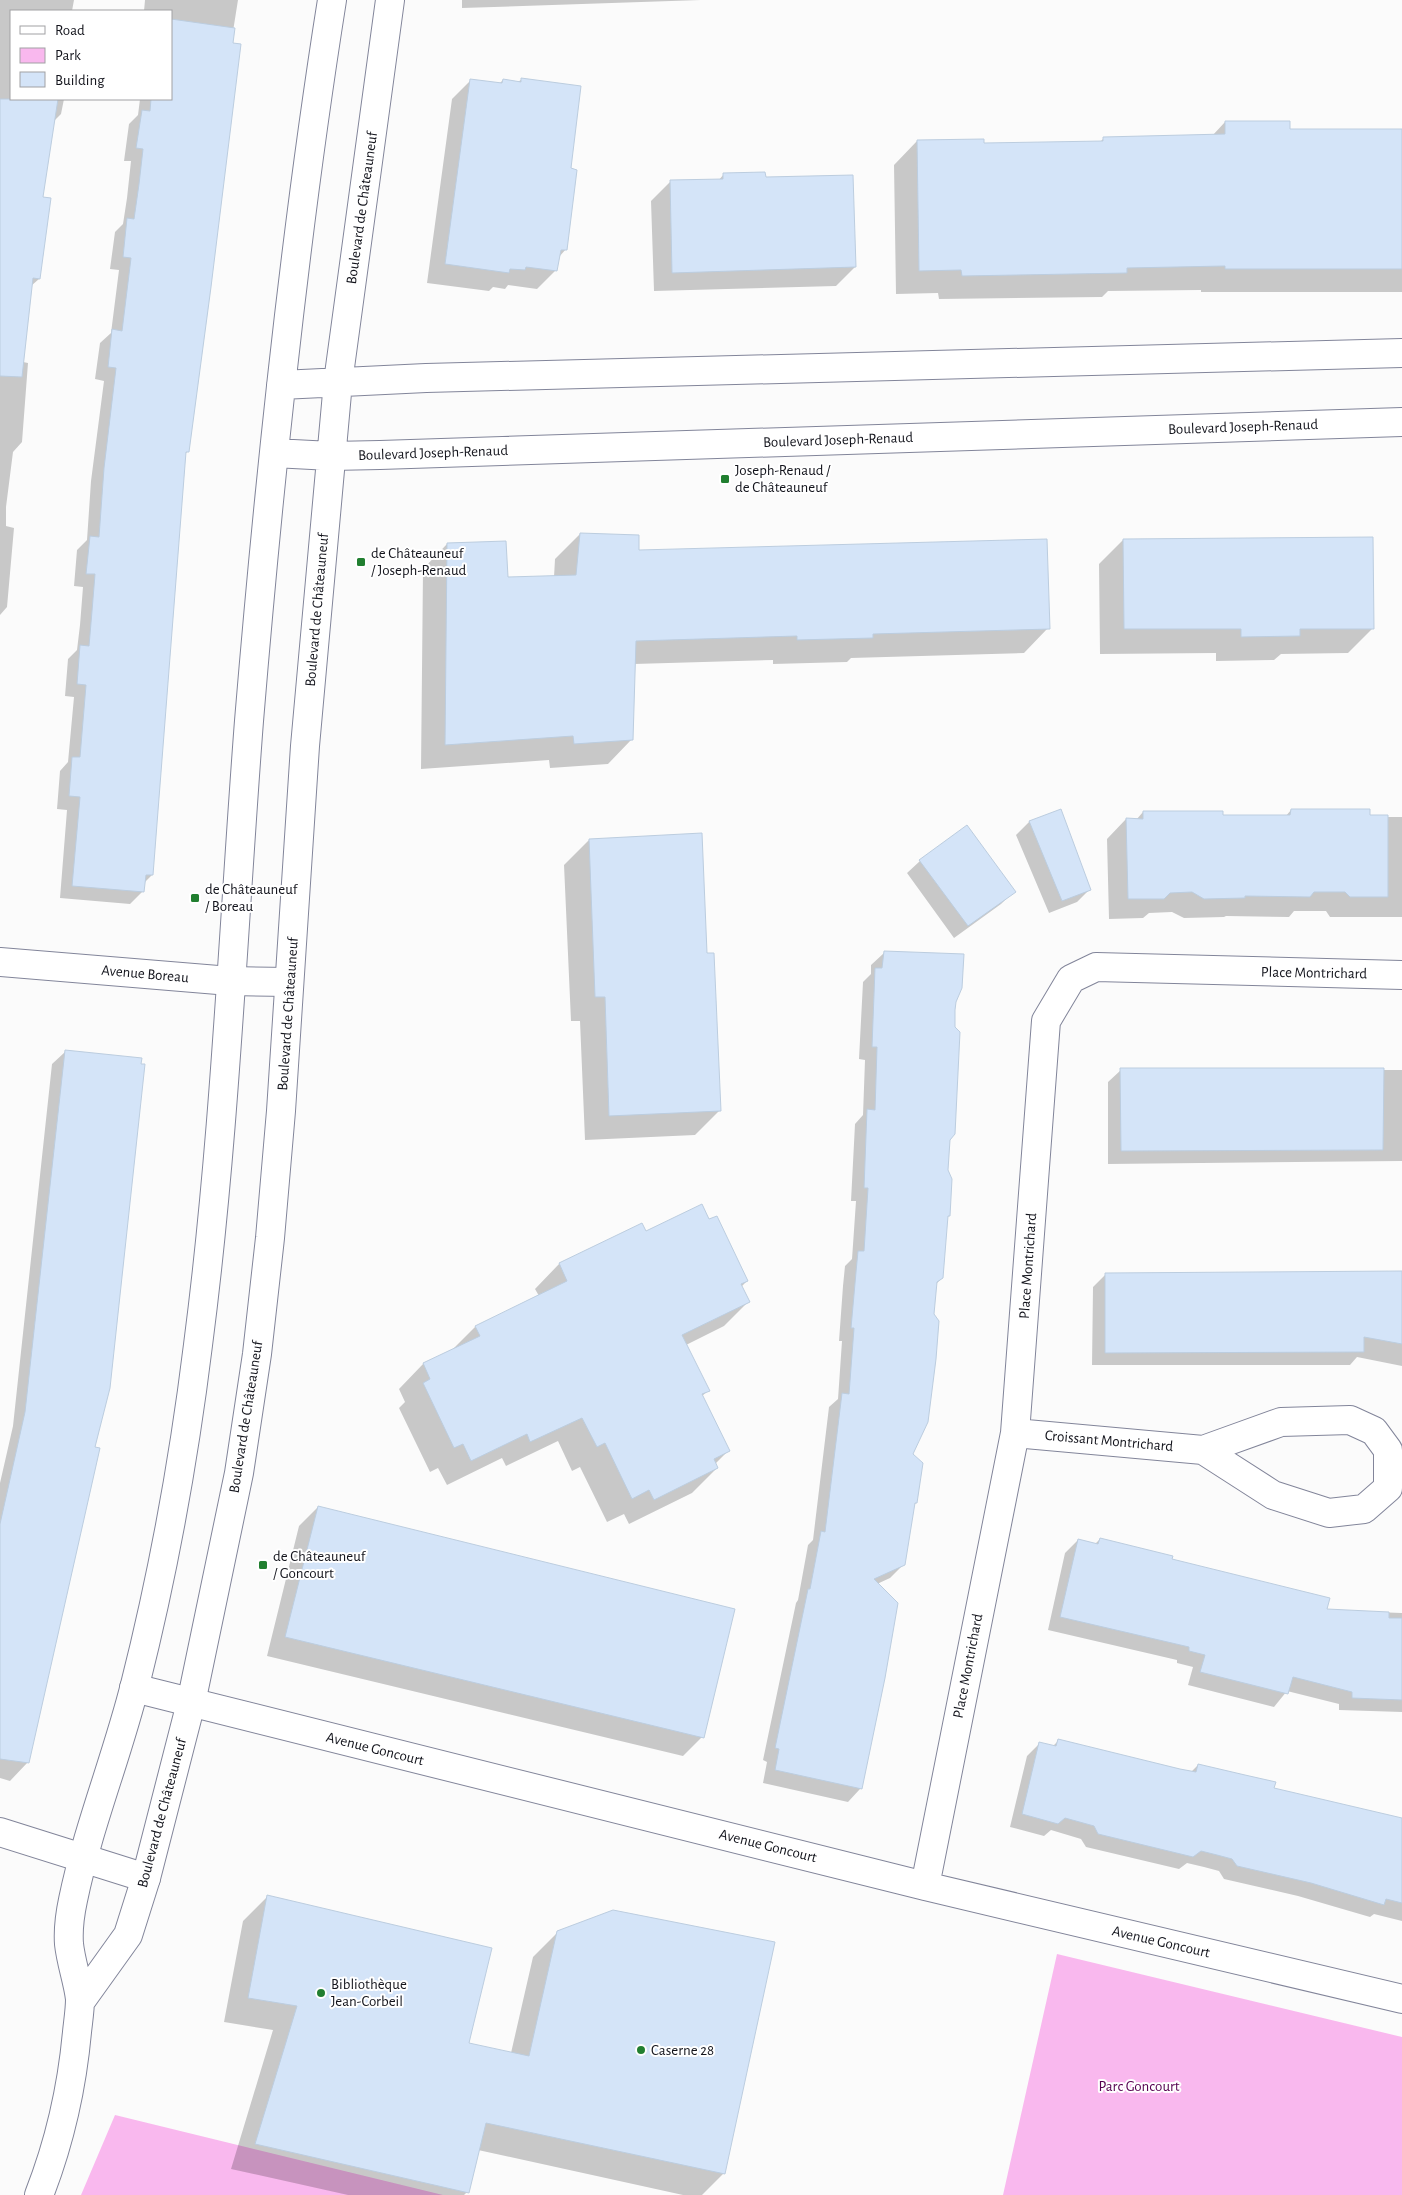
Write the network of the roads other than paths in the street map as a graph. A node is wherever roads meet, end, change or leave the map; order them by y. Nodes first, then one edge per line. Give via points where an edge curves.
1 (332, 0) edge
2 (390, 0) edge
3 (1402, 353) edge
4 (338, 382) junction
5 (281, 385) junction
6 (1402, 422) edge
7 (274, 453) junction
8 (331, 456) junction
9 (0, 962) edge
10 (1402, 975) edge
11 (230, 981) junction
12 (289, 982) junction
13 (1015, 1433) junction
14 (1203, 1450) junction
15 (134, 1688) junction
16 (191, 1703) junction
17 (0, 1832) edge
18 (83, 1857) junction
19 (146, 1878) junction
20 (925, 1886) junction
21 (1402, 1999) edge
22 (80, 2002) junction
23 (39, 2195) edge

1 - 5 street
2 - 4 street, Boulevard de Châteauneuf
3 - 4 street
4 - 5 street
4 - 8 street, Boulevard de Châteauneuf
5 - 7 street
6 - 8 street, Boulevard Joseph-Renaud
7 - 8 street, Boulevard Joseph-Renaud
7 - 11 street
8 - 12 street, Boulevard de Châteauneuf via 305,746
9 - 11 street, Avenue Boreau
10 - 13 street, Place Montrichard via 1096,967 1071,979 1046,1021
11 - 12 street, Avenue Boreau
11 - 15 street via 223,1105 198,1347 177,1482
12 - 16 street, Boulevard de Châteauneuf via 281,1112 257,1354 239,1473
13 - 14 street, Croissant Montrichard
13 - 20 street, Place Montrichard
14 - 14 street, Croissant Montrichard via 1273,1495 1329,1513 1364,1509 1388,1488 1388,1450 1374,1430 1350,1420 1281,1422
15 - 16 street, Avenue Goncourt
15 - 18 street
16 - 19 street, Boulevard de Châteauneuf
16 - 20 street, Avenue Goncourt
17 - 18 street
18 - 19 street
18 - 22 street via 72,1906 69,1942
19 - 22 street, Boulevard de Châteauneuf via 128,1935
20 - 21 street, Avenue Goncourt
22 - 23 street via 74,2072

